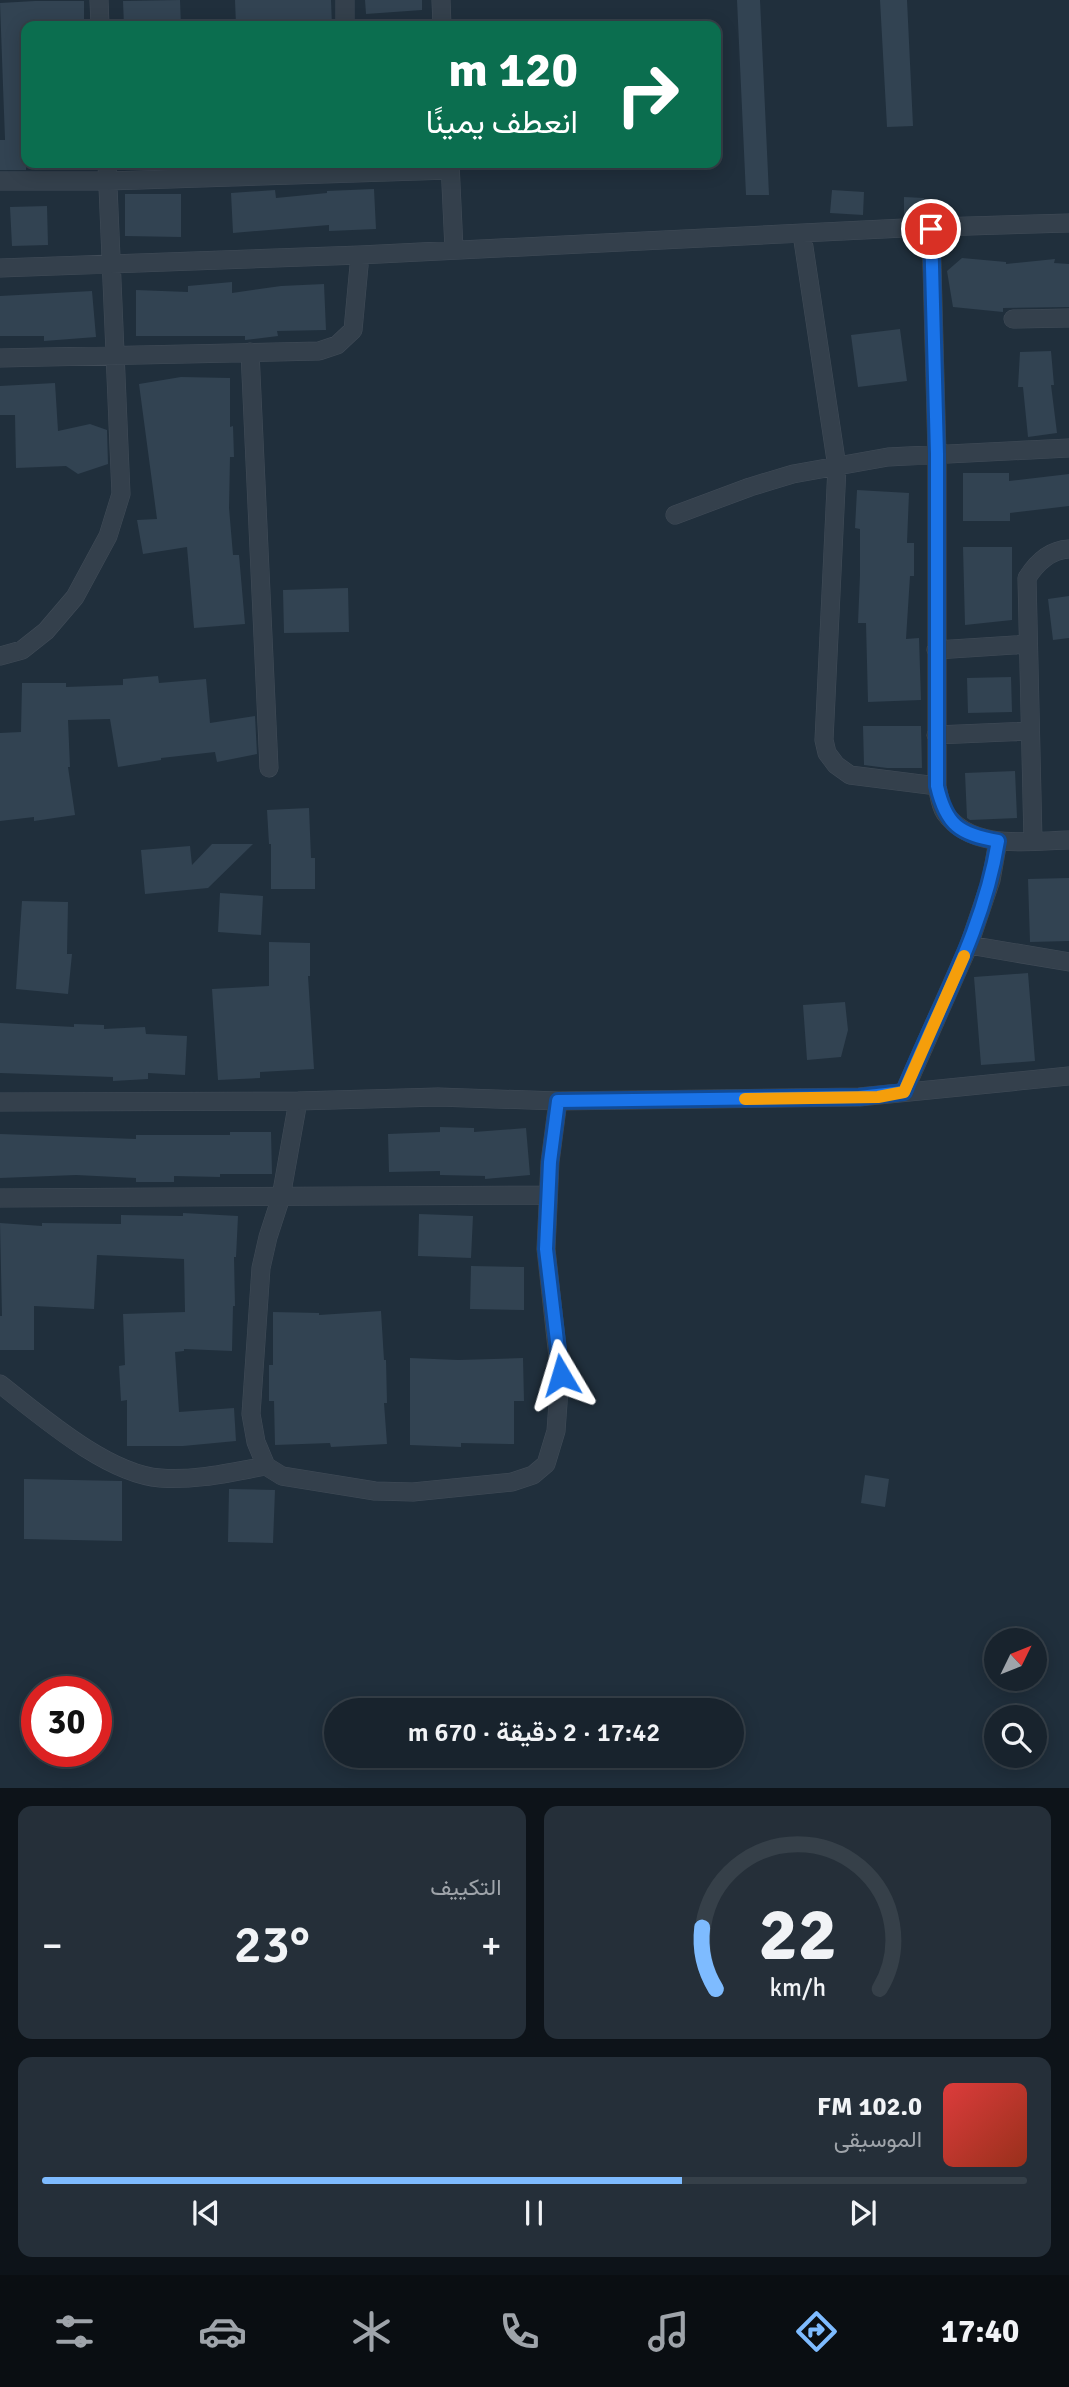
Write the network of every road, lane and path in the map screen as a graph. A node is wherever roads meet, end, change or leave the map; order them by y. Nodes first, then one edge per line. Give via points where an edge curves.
1 (99, 0) edge
2 (345, 0) edge
3 (441, 0) edge
4 (100, 21) edge
5 (345, 21) edge
6 (442, 21) edge
7 (107, 168) edge
8 (348, 168) edge
9 (450, 168) edge
10 (0, 181) edge
11 (108, 181) junction
12 (1069, 223) edge
13 (931, 229) junction
14 (802, 234) junction
15 (454, 249) junction
16 (360, 255) junction
17 (112, 265) junction
18 (0, 268) edge
19 (1069, 318) edge
20 (1013, 319) dead end
21 (250, 352) junction
22 (115, 355) junction
23 (0, 358) edge
24 (1069, 448) edge
25 (937, 454) junction
26 (837, 467) junction
27 (675, 515) dead end
28 (1069, 549) edge
29 (1028, 644) junction
30 (936, 650) junction
31 (0, 656) edge
32 (1030, 731) junction
33 (936, 735) junction
34 (269, 768) dead end
35 (937, 786) junction
36 (998, 841) junction
37 (1033, 841) junction
38 (1069, 841) edge
39 (969, 945) junction
40 (1069, 962) edge
41 (1069, 1076) edge
42 (904, 1092) junction
43 (298, 1101) junction
44 (558, 1101) junction
45 (0, 1102) edge
46 (548, 1195) junction
47 (281, 1197) junction
48 (0, 1198) edge
49 (0, 1384) edge
50 (266, 1466) junction

1 - 4 street
2 - 5 street
3 - 6 street
7 - 11 street
8 - 11 street
9 - 15 street
10 - 11 street
11 - 17 street
12 - 13 street
13 - 14 street
13 - 25 street
14 - 15 street
14 - 26 street
15 - 16 street
16 - 17 street
16 - 21 street via 353,330 337,345 319,351
17 - 18 street
17 - 22 street
19 - 20 street
21 - 22 street
21 - 34 street
22 - 23 street
22 - 31 street via 121,494 108,536 75,597 46,631 22,650
24 - 25 street
25 - 26 street
25 - 30 street
26 - 27 street via 793,474
26 - 35 street via 827,752 850,775
28 - 29 street via 1050,554 1027,578
29 - 30 street
29 - 32 street
30 - 33 street
32 - 33 street
32 - 37 street
33 - 35 street
35 - 36 street via 943,810 957,827 975,837
36 - 37 street
36 - 39 street via 991,880
37 - 38 street
39 - 40 street
39 - 42 street
41 - 42 street
42 - 44 street via 868,1097
43 - 44 street via 438,1097
43 - 45 street
43 - 47 street
44 - 46 street
46 - 47 street
46 - 50 street via 546,1249 561,1375 556,1431 546,1464 533,1475 512,1482 413,1492 375,1491 282,1476
47 - 48 street
47 - 50 street via 261,1268 251,1414
49 - 50 street via 118,1467 159,1478

